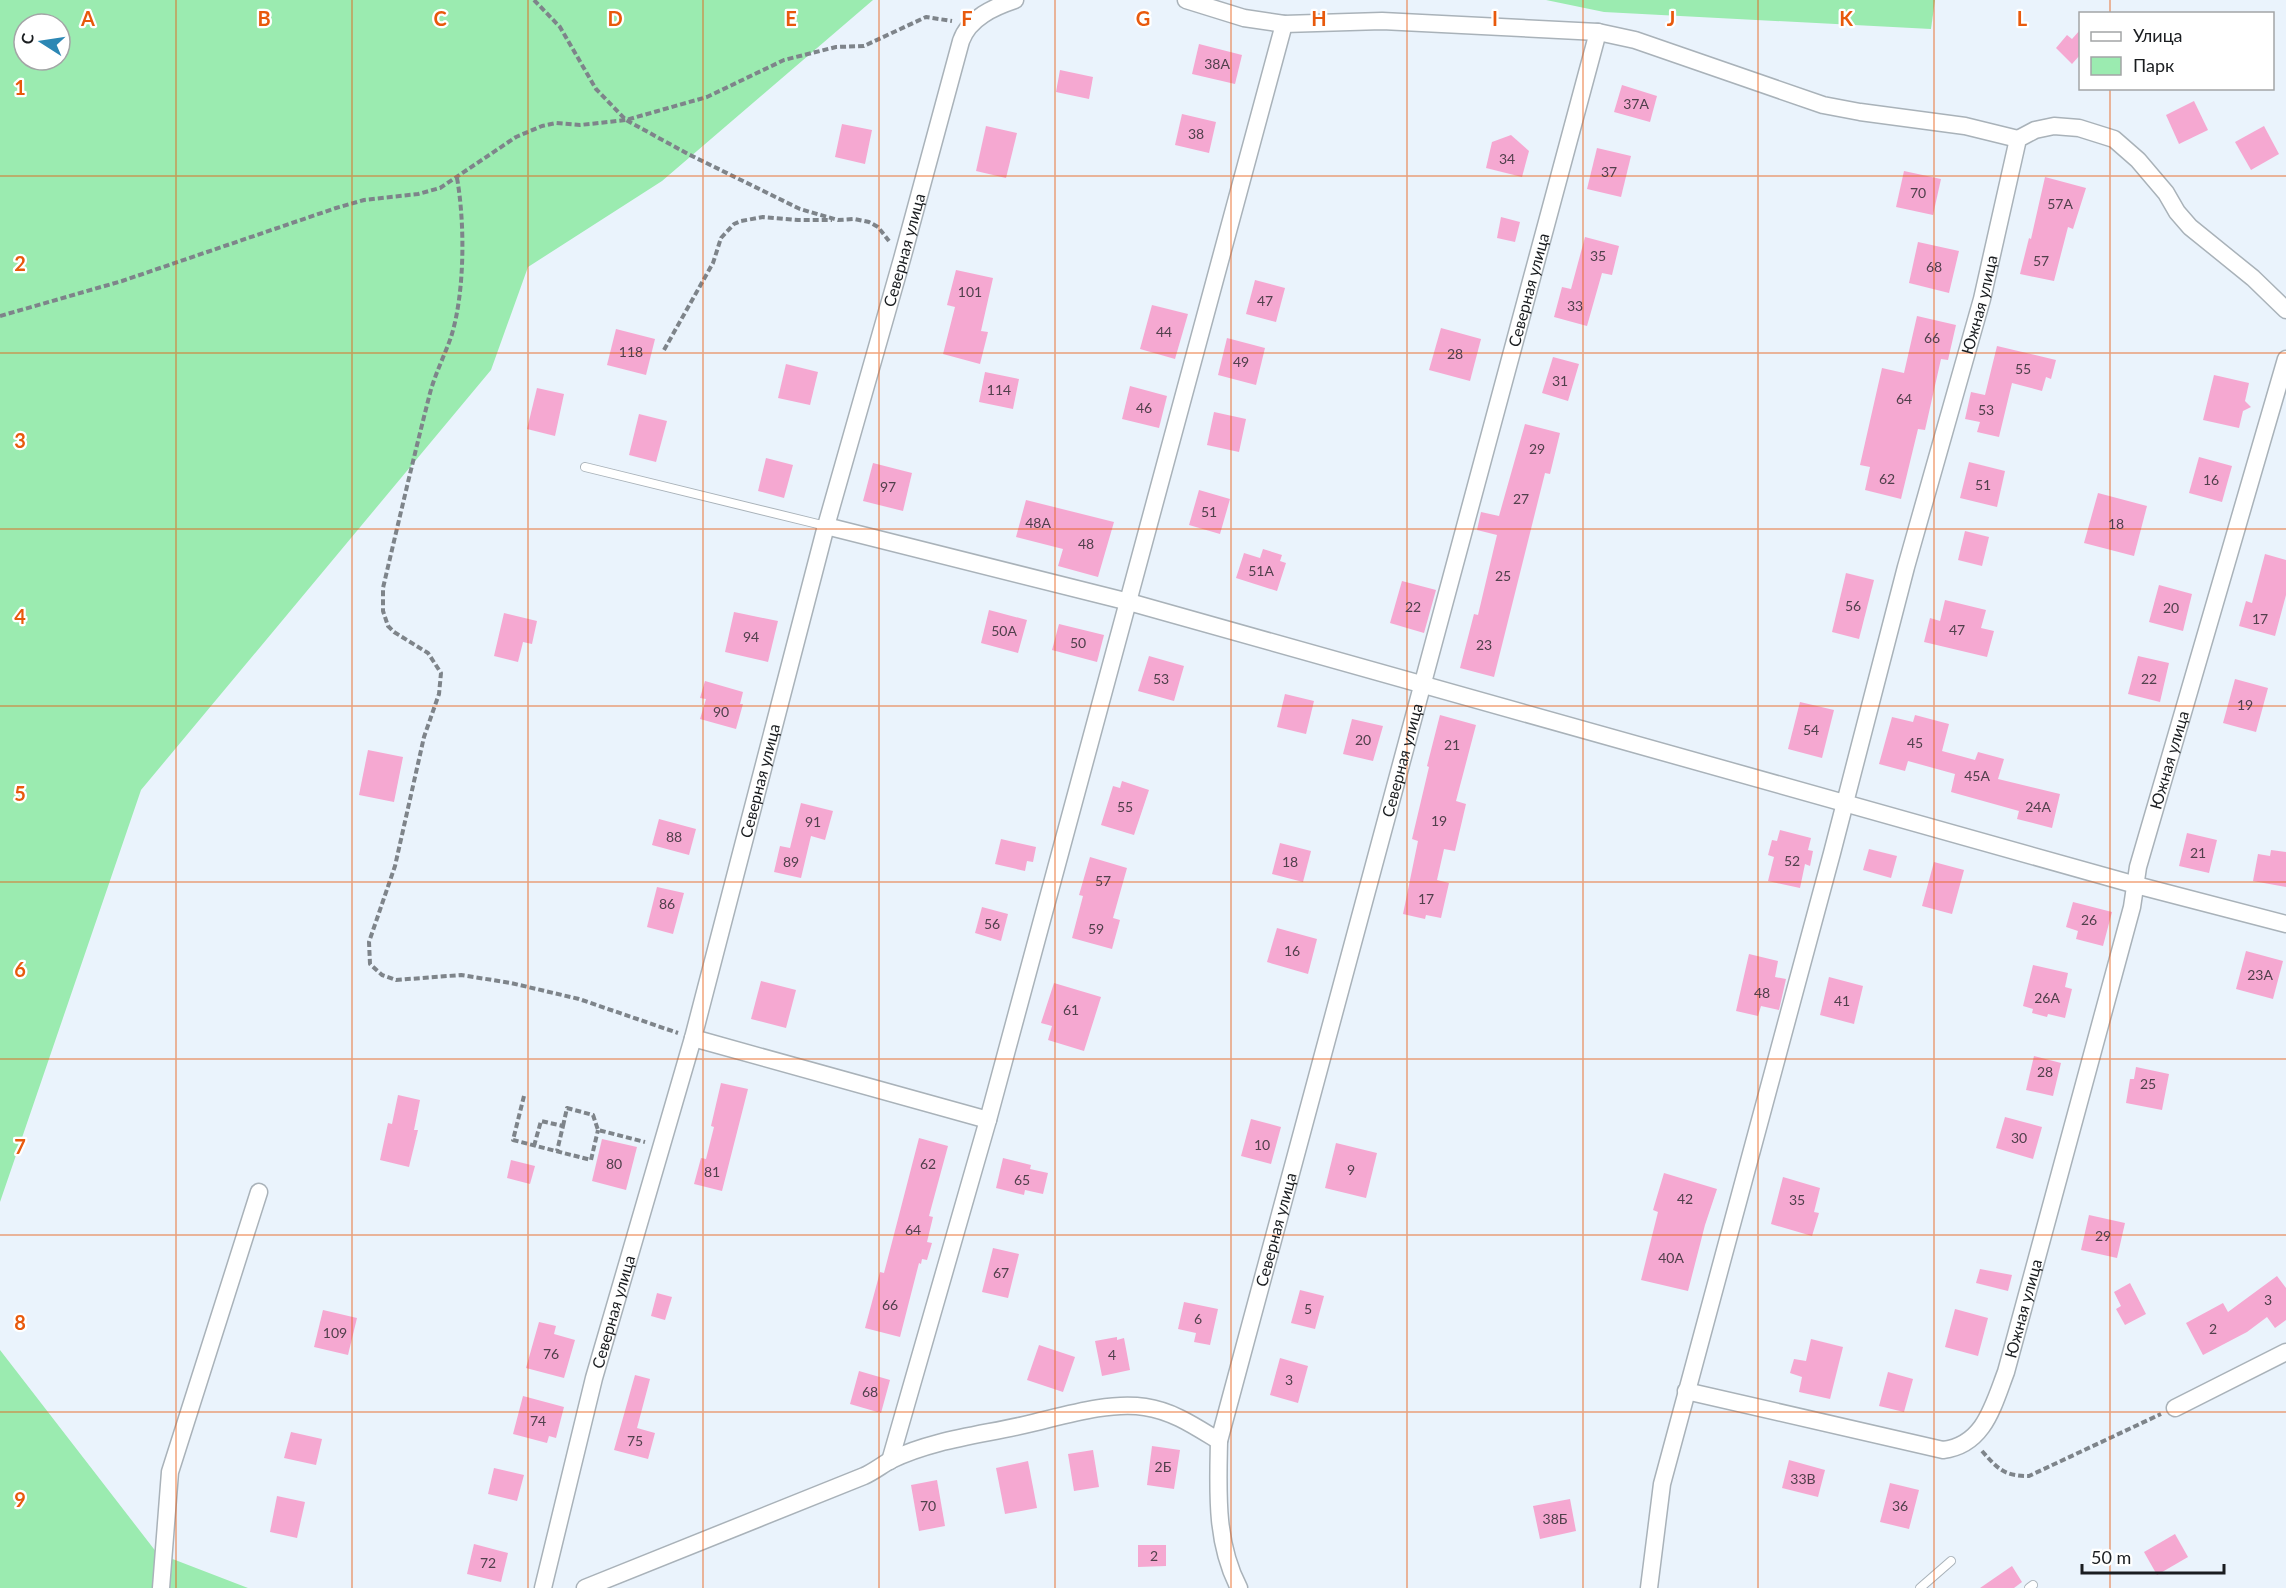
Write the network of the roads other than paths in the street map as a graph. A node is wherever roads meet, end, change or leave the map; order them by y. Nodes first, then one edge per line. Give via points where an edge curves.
1 (1016, 0) edge
2 (1186, 0) edge
3 (1284, 24) junction
4 (1598, 32) junction
5 (2018, 139) junction
6 (2286, 310) edge
7 (2286, 359) edge
8 (585, 467) dead end
9 (826, 526) junction
10 (1129, 602) junction
11 (1424, 685) junction
12 (1846, 802) junction
13 (2136, 885) junction
14 (2286, 924) edge
15 (693, 1038) junction
16 (987, 1120) junction
17 (259, 1192) dead end
18 (2286, 1352) edge
19 (1686, 1390) junction
20 (2175, 1408) road end
21 (1219, 1441) junction
22 (890, 1461) junction
23 (1951, 1561) dead end
24 (161, 1588) edge
25 (543, 1588) edge
26 (585, 1588) edge
27 (1239, 1588) edge
28 (1649, 1588) edge
29 (1920, 1588) edge

1 - 9 street, Северная улица via 991,10 969,26 961,41
2 - 3 street via 1244,18
3 - 4 street via 1382,21
3 - 10 street
4 - 5 street via 1635,40 1823,105 1965,126
4 - 11 street, Северная улица
5 - 6 street via 2054,126 2079,128 2114,140 2138,160 2190,227
5 - 12 street, Южная улица via 1982,299 1906,567
7 - 13 street, Южная улица via 2138,867
8 - 9 lane
9 - 10 street, Северная улица
9 - 15 street, Северная улица
10 - 11 street, Северная улица
10 - 16 street
11 - 12 street, Северная улица
11 - 21 street, Северная улица
12 - 13 street
12 - 19 street, Южная улица
13 - 14 street
13 - 19 street, Южная улица via 2006,1372 1987,1418 1971,1439 1950,1449 1935,1449
15 - 16 street
15 - 25 street, Северная улица via 594,1378
16 - 22 street
17 - 24 street via 170,1472
18 - 20 street
19 - 28 street, Южная улица via 1662,1484
21 - 22 street via 1166,1412 1127,1406 1092,1410 931,1446
21 - 27 street, Северная улица via 1217,1506
22 - 26 street via 864,1476
23 - 29 lane

